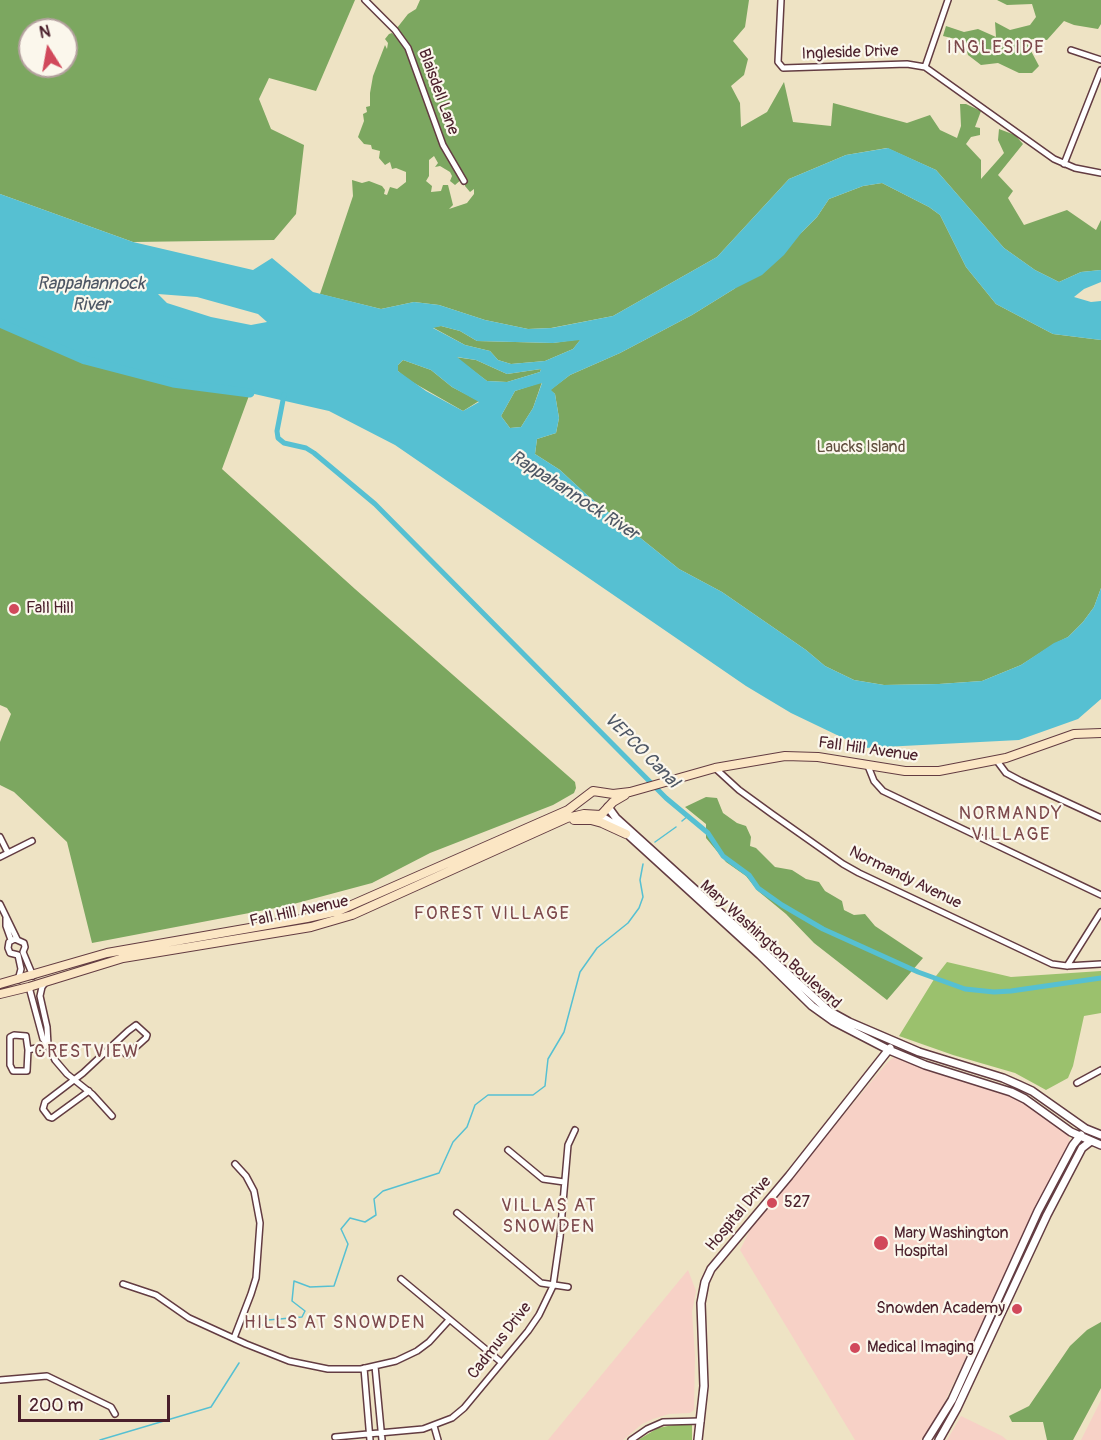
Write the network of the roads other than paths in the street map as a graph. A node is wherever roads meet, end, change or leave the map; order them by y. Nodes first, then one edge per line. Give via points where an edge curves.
1 (365, 0) edge
2 (781, 0) edge
3 (948, 0) edge
4 (1071, 50) dead end
5 (1101, 60) edge
6 (925, 67) junction
7 (1101, 70) edge
8 (1064, 164) junction
9 (1101, 173) edge
10 (464, 180) dead end
11 (1101, 733) edge
12 (997, 761) junction
13 (868, 766) junction
14 (715, 768) junction
15 (633, 791) junction
16 (602, 792) junction
17 (584, 799) junction
18 (608, 806) junction
19 (594, 815) junction
20 (1101, 818) edge
21 (626, 834) junction
22 (0, 837) edge
23 (527, 837) junction
24 (32, 841) dead end
25 (8, 853) junction
26 (0, 857) edge
27 (1101, 895) edge
28 (0, 904) edge
29 (1101, 912) edge
30 (14, 939) junction
31 (21, 954) junction
32 (1101, 964) edge
33 (1067, 966) junction
34 (33, 976) junction
35 (18, 980) junction
36 (46, 982) junction
37 (0, 984) edge
38 (29, 987) junction
39 (0, 994) edge
40 (894, 1041) junction
41 (48, 1044) junction
42 (114, 1044) junction
43 (28, 1050) junction
44 (889, 1050) junction
45 (1101, 1070) edge
46 (75, 1079) junction
47 (1077, 1083) dead end
48 (88, 1091) junction
49 (112, 1116) dead end
50 (1086, 1129) junction
51 (575, 1130) dead end
52 (1101, 1135) edge
53 (1079, 1137) junction
54 (1091, 1141) junction
55 (1101, 1145) edge
56 (508, 1150) dead end
57 (235, 1164) dead end
58 (564, 1182) junction
59 (457, 1213) dead end
60 (401, 1279) dead end
61 (123, 1284) dead end
62 (553, 1286) junction
63 (568, 1287) dead end
64 (449, 1320) junction
65 (234, 1338) junction
66 (501, 1362) junction
67 (375, 1366) junction
68 (364, 1368) junction
69 (0, 1380) edge
70 (115, 1414) dead end
71 (701, 1421) junction
72 (435, 1426) junction
73 (382, 1432) junction
74 (335, 1437) dead end
75 (370, 1437) edge
76 (382, 1440) edge
77 (438, 1440) edge
78 (631, 1440) edge
79 (698, 1440) edge
80 (927, 1440) edge
81 (939, 1440) edge

1 - 10 street, Blaisdell Lane via 408,48 443,145
2 - 6 street, Ingleside Drive via 778,62 783,68 907,64
3 - 6 street
4 - 5 street
6 - 8 street
7 - 8 street
8 - 9 street
11 - 12 main road, Fall Hill Avenue via 1066,736
12 - 13 main road, Fall Hill Avenue via 921,772
12 - 20 street via 1021,781
13 - 14 main road, Fall Hill Avenue via 783,756
13 - 27 street via 883,791
14 - 15 main road, Fall Hill Avenue
14 - 33 street, Normandy Avenue via 739,790 843,864 1052,964
15 - 16 main road, Fall Hill Avenue
15 - 18 main road, Fall Hill Avenue
16 - 17 main road, Fall Hill Avenue via 592,791
16 - 18 main road
17 - 19 main road via 585,809
17 - 34 main road, Fall Hill Avenue via 568,810 338,910 106,953
18 - 19 main road, Fall Hill Avenue via 605,812
18 - 40 street, Mary Washington Boulevard via 821,1005
19 - 21 street, Mary Washington Boulevard via 611,821
19 - 23 main road, Fall Hill Avenue via 567,818
21 - 23 main road via 602,823 579,820
21 - 44 street, Mary Washington Boulevard via 814,1008
22 - 25 street
23 - 36 main road, Fall Hill Avenue via 334,921 123,957
24 - 25 street
25 - 26 street
28 - 30 street
29 - 33 street
30 - 31 street via 25,945
30 - 31 street via 9,950
31 - 34 street
31 - 35 street
32 - 33 street, Normandy Avenue
34 - 35 main road, Fall Hill Avenue
34 - 38 main road
35 - 37 main road, Fall Hill Avenue
36 - 38 main road, Fall Hill Avenue
36 - 41 street via 40,995
38 - 39 main road, Fall Hill Avenue
38 - 41 street via 42,1036
40 - 44 street, Hospital Drive
40 - 50 street, Mary Washington Boulevard via 1019,1085
41 - 43 street
41 - 46 street via 55,1060
42 - 42 street via 136,1025 147,1035 127,1055
42 - 46 street
43 - 43 street via 27,1071 13,1071 10,1037 27,1036
44 - 53 street, Mary Washington Boulevard via 1011,1092
44 - 71 street, Hospital Drive via 711,1269 702,1303
45 - 47 street
46 - 48 street
46 - 48 street via 45,1102 49,1117
48 - 49 street
50 - 52 street, Mary Washington Boulevard
50 - 53 street
51 - 58 street, Cadmus Drive via 568,1145
53 - 54 street, Mary Washington Boulevard
53 - 80 street via 1038,1211 952,1400
54 - 55 street, Mary Washington Boulevard
54 - 81 street via 1082,1148 1052,1205
56 - 58 street via 543,1179
57 - 65 street via 254,1191 260,1223 256,1278
58 - 62 street, Cadmus Drive
59 - 62 street via 542,1283
60 - 64 street
61 - 65 street via 159,1297 189,1318
62 - 63 street
62 - 66 street, Cadmus Drive via 539,1315
64 - 66 street
64 - 67 street via 437,1336 417,1351
65 - 68 street via 302,1365
66 - 72 street, Cadmus Drive via 457,1415
67 - 68 street
67 - 73 street
68 - 75 street
69 - 70 street via 47,1376 111,1407
71 - 78 street via 663,1422
71 - 79 street, Hospital Drive
72 - 73 street, Cadmus Drive
72 - 77 street
73 - 75 street, Cadmus Drive
73 - 76 street
74 - 75 street, Cadmus Drive

